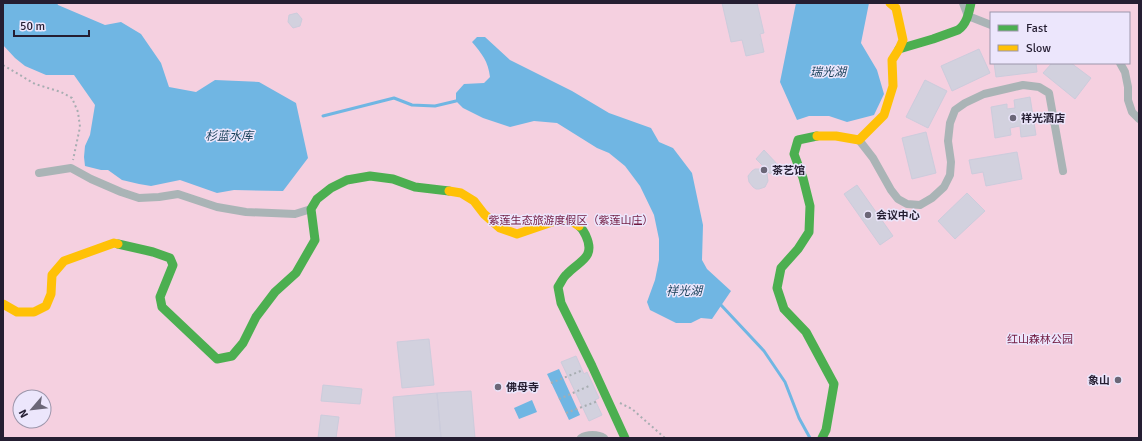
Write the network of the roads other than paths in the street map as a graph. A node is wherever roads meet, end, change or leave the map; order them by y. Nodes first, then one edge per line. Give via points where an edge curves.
1 (890, 3) edge
2 (963, 3) edge
3 (971, 3) edge
4 (968, 16) junction
5 (990, 25) edge
6 (899, 49) junction
7 (1121, 64) edge
8 (1139, 119) edge
9 (859, 140) junction
10 (1062, 172) dead end
11 (39, 173) dead end
12 (311, 209) junction
13 (3, 304) edge
14 (824, 434) edge
15 (581, 438) edge
16 (604, 438) edge
17 (626, 438) edge

1 - 6 street via 896,8 903,40
2 - 4 street
3 - 4 street
4 - 5 street
4 - 6 street via 961,28
6 - 9 street via 892,60 893,86 884,115
7 - 8 street via 1125,72 1132,112
9 - 10 street via 898,199 907,204 920,205 944,187 950,175 948,141 950,123 955,110 965,102 984,94 1023,85 1049,93
9 - 14 street via 827,135 798,140 794,154 810,206 809,232 781,268 777,288 784,309 806,332 834,384
11 - 12 street via 71,168 139,198 178,194 217,207 246,212 295,214
12 - 13 street via 315,240 296,273 275,292 232,356 217,359 162,307 160,297 173,265 170,258 114,243 64,261 52,275 51,294 46,306 34,312 17,312
12 - 17 street via 317,199 331,188 347,180 370,176 393,178 415,187 461,193 474,201 500,228 517,234 555,221 571,221 582,228 589,243 588,254 566,274 558,287 561,303
15 - 16 street via 600,435

